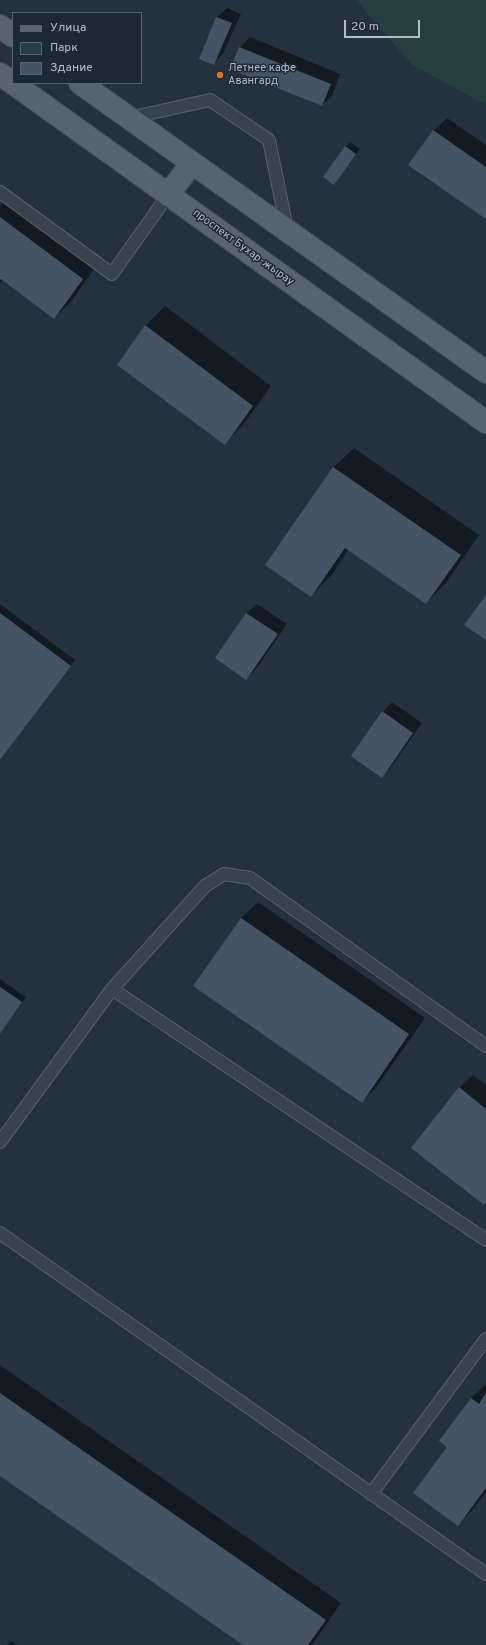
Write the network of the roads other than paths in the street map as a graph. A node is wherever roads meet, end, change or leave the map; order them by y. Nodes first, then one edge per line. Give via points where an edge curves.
1 (0, 26) edge
2 (12, 35) edge
3 (0, 74) edge
4 (12, 83) edge
5 (14, 84) edge
6 (81, 84) edge
7 (129, 118) junction
8 (192, 163) junction
9 (0, 192) edge
10 (168, 195) junction
11 (287, 231) junction
12 (486, 372) edge
13 (486, 422) edge
14 (112, 989) junction
15 (486, 1046) edge
16 (0, 1142) edge
17 (0, 1233) edge
18 (486, 1240) edge
19 (486, 1339) edge
20 (371, 1494) junction
21 (486, 1574) edge

1 - 2 main road
3 - 4 main road, проспект Бухар-жырау
5 - 10 main road, проспект Бухар-жырау
6 - 7 main road
7 - 8 main road
7 - 11 lane via 210,100 269,140
8 - 10 main road
8 - 11 main road
9 - 10 lane via 112,274
10 - 13 main road, проспект Бухар-жырау
11 - 12 main road
14 - 15 lane via 205,886 224,874 250,878
14 - 16 lane
14 - 18 lane
17 - 20 lane
19 - 20 lane
20 - 21 lane

